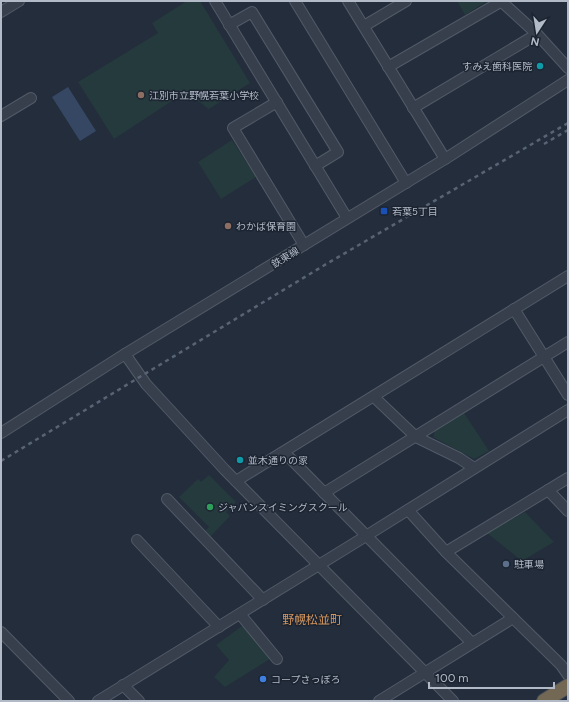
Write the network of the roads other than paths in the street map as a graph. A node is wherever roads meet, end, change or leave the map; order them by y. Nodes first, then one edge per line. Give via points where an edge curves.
1 (19, 1) edge
2 (215, 1) edge
3 (295, 1) edge
4 (348, 1) edge
5 (406, 1) edge
6 (501, 1) edge
7 (1, 12) edge
8 (230, 25) junction
9 (364, 26) junction
10 (537, 34) junction
11 (388, 67) junction
12 (568, 68) edge
13 (568, 80) edge
14 (31, 98) dead end
15 (277, 102) junction
16 (414, 108) junction
17 (1, 116) edge
18 (445, 159) junction
19 (315, 166) junction
20 (406, 182) junction
21 (347, 218) junction
22 (304, 245) junction
23 (568, 276) edge
24 (514, 309) junction
25 (568, 342) edge
26 (125, 354) junction
27 (544, 357) junction
28 (568, 396) edge
29 (374, 397) junction
30 (568, 410) edge
31 (1, 433) edge
32 (416, 437) junction
33 (284, 452) junction
34 (474, 468) junction
35 (568, 478) edge
36 (236, 481) junction
37 (548, 490) junction
38 (324, 493) junction
39 (167, 499) dead end
40 (408, 510) junction
41 (568, 511) edge
42 (366, 536) junction
43 (137, 540) dead end
44 (446, 552) junction
45 (319, 565) junction
46 (263, 600) junction
47 (240, 614) junction
48 (513, 618) junction
49 (219, 627) junction
50 (1, 632) edge
51 (472, 643) junction
52 (277, 659) dead end
53 (426, 673) junction
54 (568, 675) edge
55 (123, 685) junction
56 (568, 686) edge
57 (69, 701) edge
58 (98, 701) edge
59 (139, 701) edge
60 (380, 701) edge
61 (453, 701) edge
62 (544, 701) edge

1 - 7 street
2 - 8 street
3 - 20 street
4 - 9 street
5 - 9 street
6 - 10 street
6 - 11 street
8 - 15 street
8 - 19 street via 252,12 338,152
9 - 11 street
10 - 12 street
10 - 16 street
11 - 16 street
13 - 18 street, 鉄東線
14 - 17 street
15 - 19 street
15 - 22 street via 233,128
16 - 18 street
18 - 20 street, 鉄東線
19 - 21 street
20 - 21 street, 鉄東線
21 - 22 street, 鉄東線
22 - 26 street, 鉄東線
23 - 24 street
24 - 27 street
24 - 29 street
25 - 27 street
26 - 31 street, 鉄東線
26 - 36 street via 146,384
27 - 28 street
27 - 32 street
29 - 32 street
29 - 33 street
30 - 34 street
32 - 34 street
32 - 38 street
33 - 36 street
33 - 38 street
34 - 40 street
35 - 37 street
36 - 45 street
37 - 41 street
37 - 44 street
38 - 42 street
39 - 46 street
40 - 42 street
40 - 44 street
42 - 45 street
42 - 51 street
43 - 49 street
44 - 48 street
45 - 46 street
45 - 53 street
46 - 47 street
47 - 49 street
47 - 52 street
48 - 51 street
48 - 54 street
49 - 55 street
50 - 57 street
51 - 53 street
53 - 60 street
53 - 61 street
55 - 58 street
55 - 59 street
56 - 62 highway

